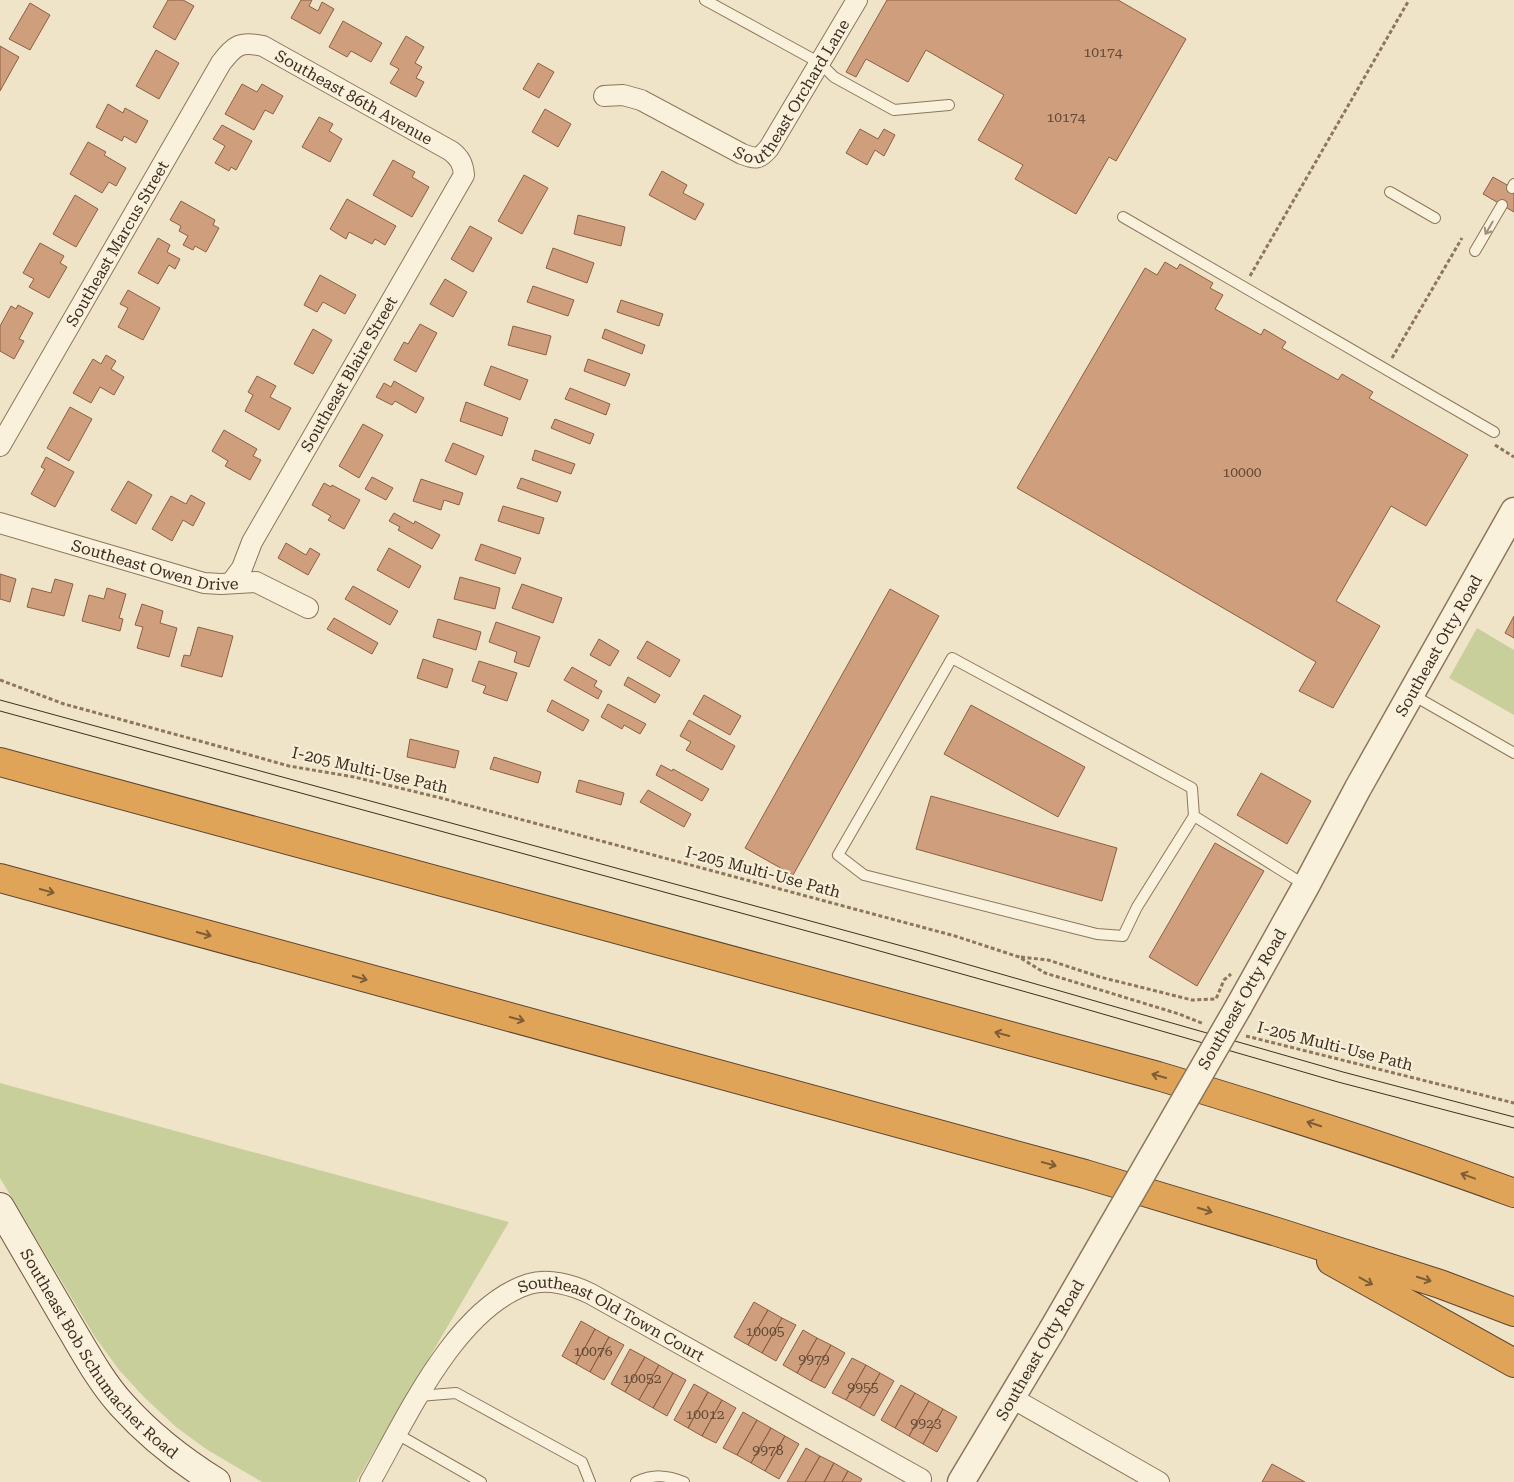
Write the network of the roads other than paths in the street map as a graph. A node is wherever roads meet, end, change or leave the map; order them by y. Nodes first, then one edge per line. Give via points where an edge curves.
1 (706, 0) edge
2 (857, 0) edge
3 (239, 44) joint
4 (820, 63) junction
5 (604, 96) dead end
6 (949, 105) dead end
7 (463, 165) joint
8 (1390, 192) dead end
9 (1502, 205) dead end
10 (1123, 217) dead end
11 (1435, 218) dead end
12 (1475, 251) dead end
13 (1494, 432) dead end
14 (0, 446) edge
15 (1514, 511) edge
16 (0, 523) edge
17 (231, 583) junction
18 (308, 608) dead end
19 (1411, 694) junction
20 (1514, 753) edge
21 (0, 762) edge
22 (1194, 816) junction
23 (0, 878) edge
24 (1306, 886) junction
25 (1514, 1193) edge
26 (0, 1207) edge
27 (1277, 1232) junction
28 (1514, 1312) edge
29 (1514, 1363) edge
30 (419, 1396) junction
31 (1012, 1398) junction
32 (397, 1434) junction
33 (920, 1479) dead end
34 (216, 1482) edge
35 (370, 1482) edge
36 (481, 1482) edge
37 (590, 1482) edge
38 (636, 1482) edge
39 (684, 1482) edge
40 (961, 1482) edge
41 (1160, 1482) edge

1 - 4 lane
2 - 4 street, Southeast Orchard Lane
3 - 7 street, Southeast 86th Avenue via 263,46 450,151 459,157
3 - 14 street, Southeast Marcus Street via 221,63
4 - 5 street, Southeast Orchard Lane via 770,148 755,158 641,100 623,95
4 - 6 lane via 834,77 894,110
7 - 17 street, Southeast Blaire Street via 464,175
8 - 11 lane
9 -> 12 lane
10 - 13 lane
15 - 19 street, Southeast Otty Road
16 - 17 street, Southeast Owen Drive via 204,583
17 - 18 street, Southeast Owen Drive via 256,582
19 - 20 lane
19 - 24 street, Southeast Otty Road
25 -> 21 highway via 1158,1076
22 - 22 lane via 1192,788 952,658 838,855 864,874 1097,934 1123,936
22 - 24 lane
23 -> 27 highway via 1085,1174
24 - 31 street, Southeast Otty Road, bridge via 1228,1002 1052,1330
26 - 34 main road, Southeast Bob Schumacher Road via 99,1375 122,1405 163,1444
27 -> 28 highway via 1440,1284
27 -> 29 highway
30 - 32 street, Southeast Old Town Court
30 - 33 street, Southeast Old Town Court via 447,1352 485,1309 507,1293 530,1283 552,1282 577,1287 591,1294
30 - 37 lane via 456,1393 582,1462
31 - 40 street, Southeast Otty Road
31 - 41 street
32 - 35 street, Southeast Old Town Court
32 - 36 lane
38 - 39 lane via 648,1476 667,1476

